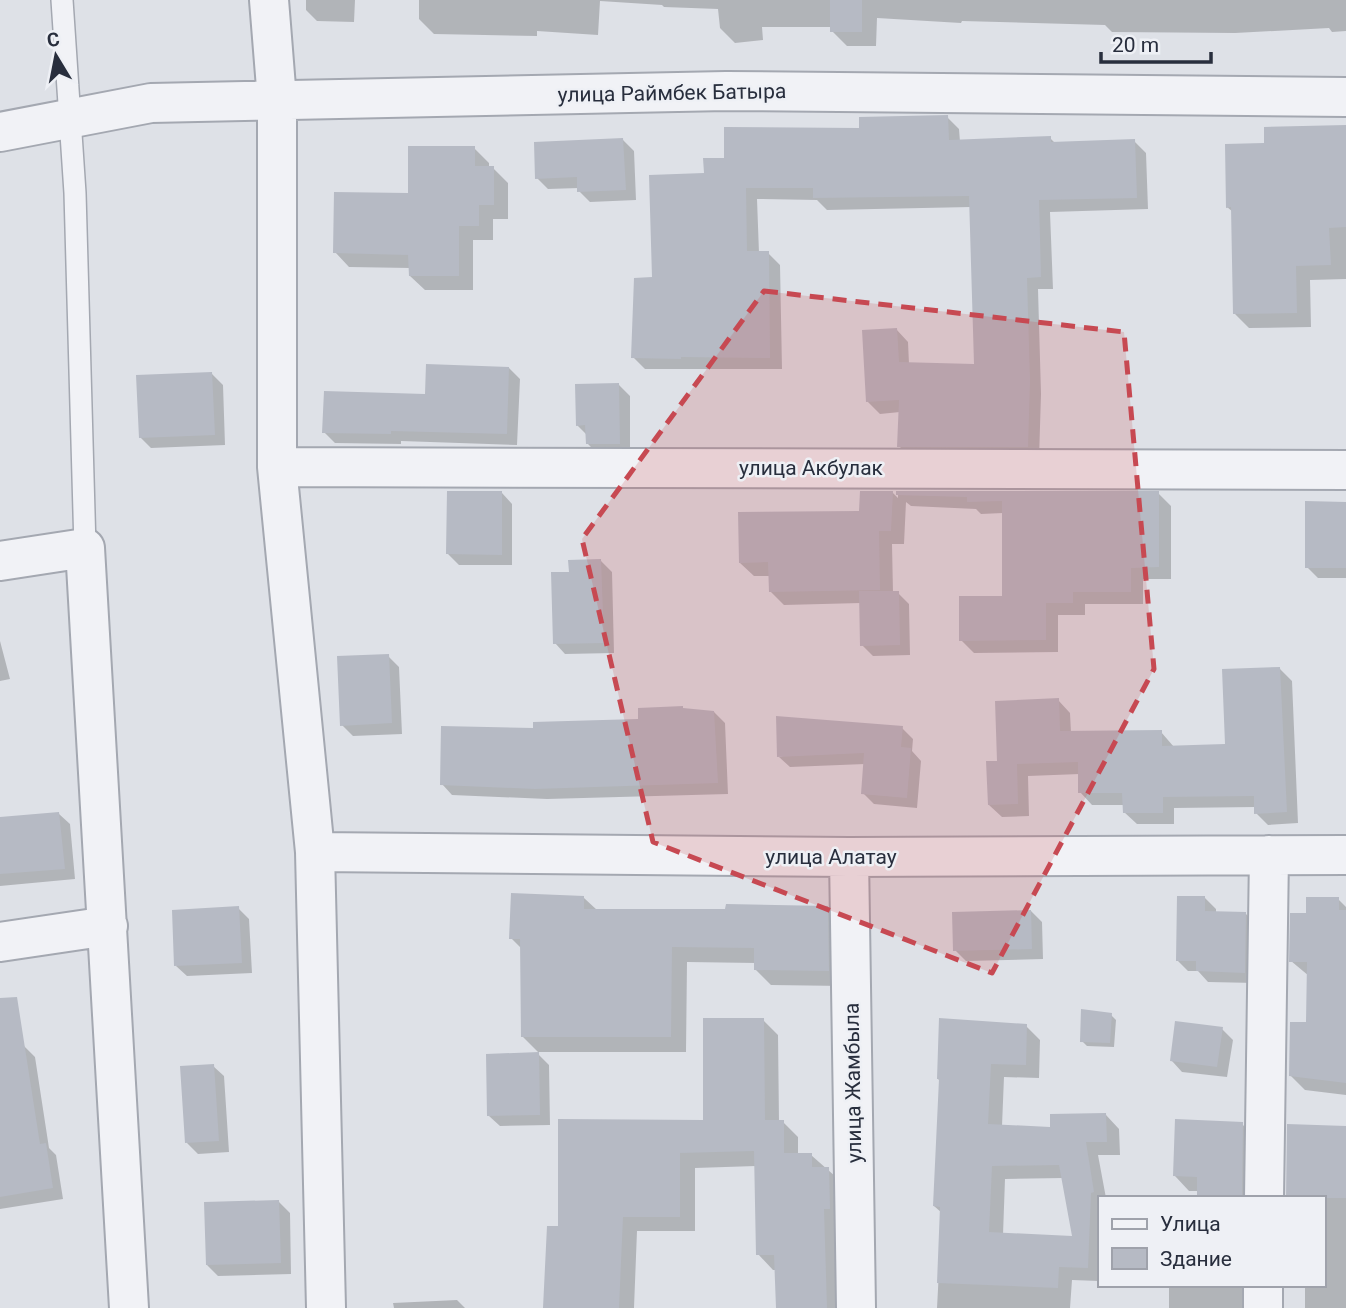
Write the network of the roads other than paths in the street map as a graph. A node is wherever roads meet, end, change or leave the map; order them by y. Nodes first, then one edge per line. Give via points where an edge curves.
1 (62, 0) edge
2 (269, 0) edge
3 (1346, 97) edge
4 (277, 100) junction
5 (70, 119) junction
6 (0, 132) edge
7 (277, 467) junction
8 (1346, 470) edge
9 (85, 548) junction
10 (0, 561) edge
11 (315, 852) junction
12 (1269, 855) junction
13 (1346, 855) edge
14 (849, 857) junction
15 (108, 926) junction
16 (0, 942) edge
17 (1265, 1196) edge
18 (1263, 1287) edge
19 (129, 1308) edge
20 (326, 1308) edge
21 (856, 1308) edge
22 (1263, 1308) edge

1 - 5 lane
2 - 4 street
3 - 4 street, улица Раймбек Батыра via 726,91
4 - 5 street, улица Раймбек Батыра via 151,103
4 - 7 street
5 - 6 street, улица Раймбек Батыра
5 - 9 lane
7 - 8 street, улица Акбулак
7 - 11 street
9 - 10 street
9 - 15 street
11 - 14 street, улица Алатау
11 - 20 street
12 - 13 street, улица Алатау
12 - 14 street, улица Алатау
12 - 17 street
14 - 21 street, улица Жамбыла
15 - 16 street
15 - 19 street
18 - 22 street

